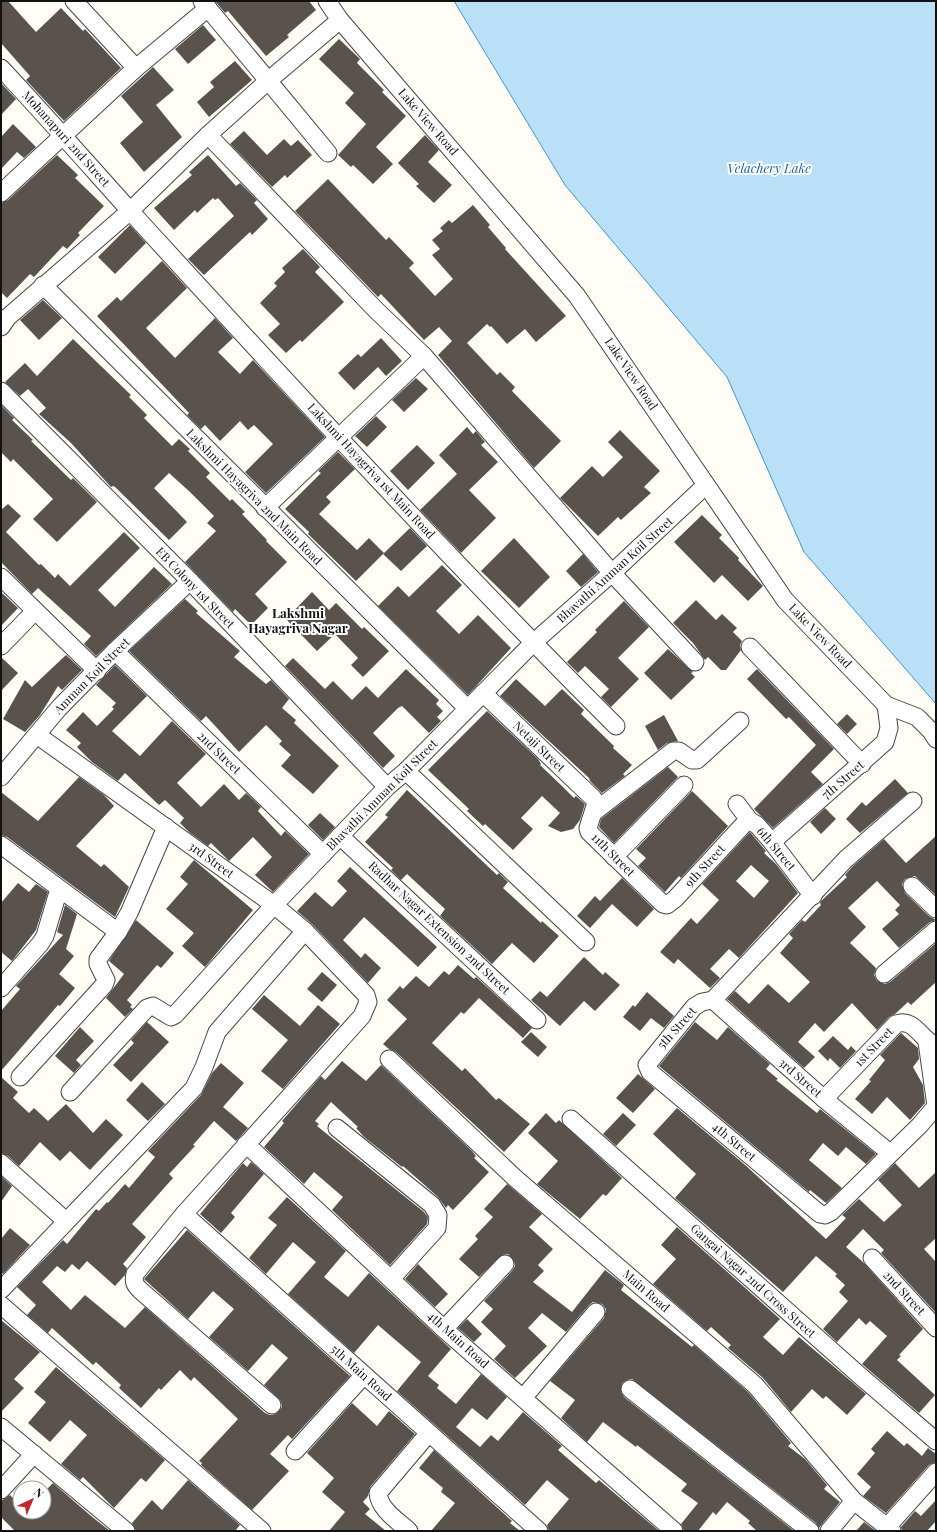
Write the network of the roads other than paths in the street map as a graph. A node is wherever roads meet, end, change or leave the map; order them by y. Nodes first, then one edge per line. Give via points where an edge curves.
1 (74, 1) edge
2 (327, 1) edge
3 (205, 4) edge
4 (340, 20) junction
5 (1, 68) edge
6 (136, 68) junction
7 (269, 80) junction
8 (208, 134) junction
9 (63, 135) junction
10 (328, 153) dead end
11 (1, 193) edge
12 (130, 211) junction
13 (43, 285) junction
14 (3, 318) edge
15 (424, 356) junction
16 (1, 391) edge
17 (339, 436) junction
18 (706, 485) junction
19 (265, 508) junction
20 (612, 573) junction
21 (1, 577) edge
22 (190, 582) junction
23 (35, 611) junction
24 (533, 643) junction
25 (1, 646) edge
26 (750, 647) dead end
27 (115, 651) junction
28 (695, 662) dead end
29 (97, 671) junction
30 (483, 693) junction
31 (886, 705) junction
32 (467, 708) junction
33 (740, 721) dead end
34 (616, 726) dead end
35 (37, 735) junction
36 (936, 739) edge
37 (862, 764) junction
38 (406, 771) junction
39 (1, 777) edge
40 (684, 785) dead end
41 (387, 787) junction
42 (913, 801) dead end
43 (737, 804) dead end
44 (595, 807) junction
45 (750, 822) junction
46 (166, 827) junction
47 (340, 836) junction
48 (772, 842) junction
49 (1, 845) edge
50 (323, 854) junction
51 (614, 857) junction
52 (912, 886) dead end
53 (60, 889) junction
54 (813, 896) junction
55 (659, 902) joint
56 (274, 905) junction
57 (936, 909) edge
58 (936, 930) edge
59 (305, 931) junction
60 (118, 932) junction
61 (586, 942) dead end
62 (884, 974) dead end
63 (1, 988) edge
64 (712, 1000) junction
65 (538, 1020) dead end
66 (932, 1044) edge
67 (389, 1059) dead end
68 (646, 1065) joint
69 (20, 1077) dead end
70 (70, 1092) dead end
71 (824, 1099) junction
72 (936, 1106) edge
73 (571, 1119) dead end
74 (337, 1128) dead end
75 (246, 1144) junction
76 (890, 1153) junction
77 (1, 1163) edge
78 (184, 1214) junction
79 (66, 1220) junction
80 (872, 1258) dead end
81 (504, 1264) dead end
82 (391, 1279) junction
83 (1, 1290) edge
84 (1, 1305) edge
85 (596, 1312) dead end
86 (936, 1328) edge
87 (444, 1329) junction
88 (364, 1375) junction
89 (630, 1389) dead end
90 (523, 1398) junction
91 (272, 1405) dead end
92 (1, 1428) edge
93 (428, 1434) junction
94 (936, 1441) edge
95 (295, 1451) dead end
96 (34, 1454) junction
97 (936, 1472) edge
98 (1, 1490) edge
99 (854, 1501) junction
100 (890, 1529) edge
101 (126, 1531) edge
102 (262, 1531) edge
103 (409, 1531) edge
104 (538, 1531) edge
105 (674, 1531) edge
106 (810, 1531) edge
107 (829, 1531) edge

1 - 6 street
2 - 4 street, Lake View Road
3 - 6 street
3 - 7 street
4 - 7 street
4 - 18 street, Lake View Road via 577,296
5 - 9 street, Mohanapuri 2nd Street
6 - 9 street
7 - 8 street
7 - 10 street
8 - 12 street
8 - 15 street via 376,310
9 - 11 street
9 - 12 street, Mohanapuri 2nd Street
12 - 13 street
12 - 17 street, Lakshmi Hayagriva 1st Main Road
13 - 14 street
13 - 19 street, Lakshmi Hayagriva 2nd Main Road
15 - 17 street
15 - 20 street
16 - 22 street, EB Colony 1st Street
17 - 19 street
17 - 24 street, Lakshmi Hayagriva 1st Main Road
18 - 20 street, Bhavathi Amman Koil Street
18 - 31 street, Lake View Road via 785,600
19 - 32 street, Lakshmi Hayagriva 2nd Main Road
20 - 24 street, Bhavathi Amman Koil Street
20 - 28 street
21 - 23 street
22 - 27 street, Amman Koil Street
22 - 41 street, EB Colony 1st Street
23 - 25 street
23 - 29 street
24 - 30 street, Bhavathi Amman Koil Street
24 - 34 street, Lakshmi Hayagriva 1st Main Road
26 - 37 street
27 - 29 street, Amman Koil Street
27 - 50 street, 2nd Street
29 - 35 street, Amman Koil Street via 59,708
30 - 32 street, Bhavathi Amman Koil Street
30 - 44 street, Netaji Street
31 - 36 street, Lake View Road via 917,717
31 - 37 street, 7th Street via 889,728 885,742
32 - 38 street, Bhavathi Amman Koil Street
33 - 44 street via 697,760 692,760 679,751 673,752
35 - 39 street, Amman Koil Street
35 - 46 street, 3rd Street
37 - 48 street, 7th Street
38 - 41 street, Bhavathi Amman Koil Street
38 - 61 street
40 - 51 street
41 - 47 street, Bhavathi Amman Koil Street
42 - 54 street via 846,859
43 - 45 street, 6th Street
44 - 51 street, 11th Street via 588,828
45 - 48 street, 6th Street via 757,825
45 - 55 street, 9th Street via 744,824 670,903
46 - 56 street, 3rd Street
46 - 60 street via 129,914
47 - 50 street, Bhavathi Amman Koil Street
47 - 65 street, Radhar Nagar Extension 2nd Street
48 - 54 street, 6th Street
49 - 53 street
50 - 56 street, Bhavathi Amman Koil Street
51 - 55 street, 11th Street
52 - 57 street
53 - 60 street
53 - 63 street via 42,940
54 - 64 street
56 - 59 street, 3rd Street
56 - 70 street, Bhavathi Amman Koil Street via 175,1015 171,1017 153,1006 147,1008
58 - 62 street
59 - 75 street, 3rd Street via 361,988 368,1002 362,1016
59 - 79 street via 217,1032 194,1088
60 - 69 street via 98,958 98,964 106,980 104,985
64 - 68 street, 5th Street via 694,1007
64 - 71 street, 3rd Street
66 - 71 street, 1st Street via 908,1022 896,1024
66 - 72 street
67 - 99 street, Main Road via 515,1178 754,1385
68 - 76 street, 4th Street via 650,1072 820,1214 831,1212
71 - 76 street, 3rd Street
72 - 76 street
73 - 94 street, Gangai Nagar 2nd Cross Street
74 - 82 street via 432,1205 438,1214 437,1228
75 - 78 street
75 - 82 street, 4th Main Road
77 - 79 street
78 - 88 street, 5th Main Road
78 - 91 street via 135,1274 135,1284
79 - 83 street
80 - 86 street, 2nd Street
81 - 87 street
82 - 87 street, 4th Main Road
84 - 102 street
85 - 90 street
87 - 90 street, 4th Main Road
88 - 93 street, 5th Main Road
88 - 95 street
89 - 106 street
90 - 105 street, 4th Main Road
92 - 96 street
93 - 103 street via 378,1493 383,1507
93 - 104 street, 5th Main Road
96 - 98 street
96 - 101 street
97 - 100 street
99 - 100 street, Main Road
99 - 107 street

